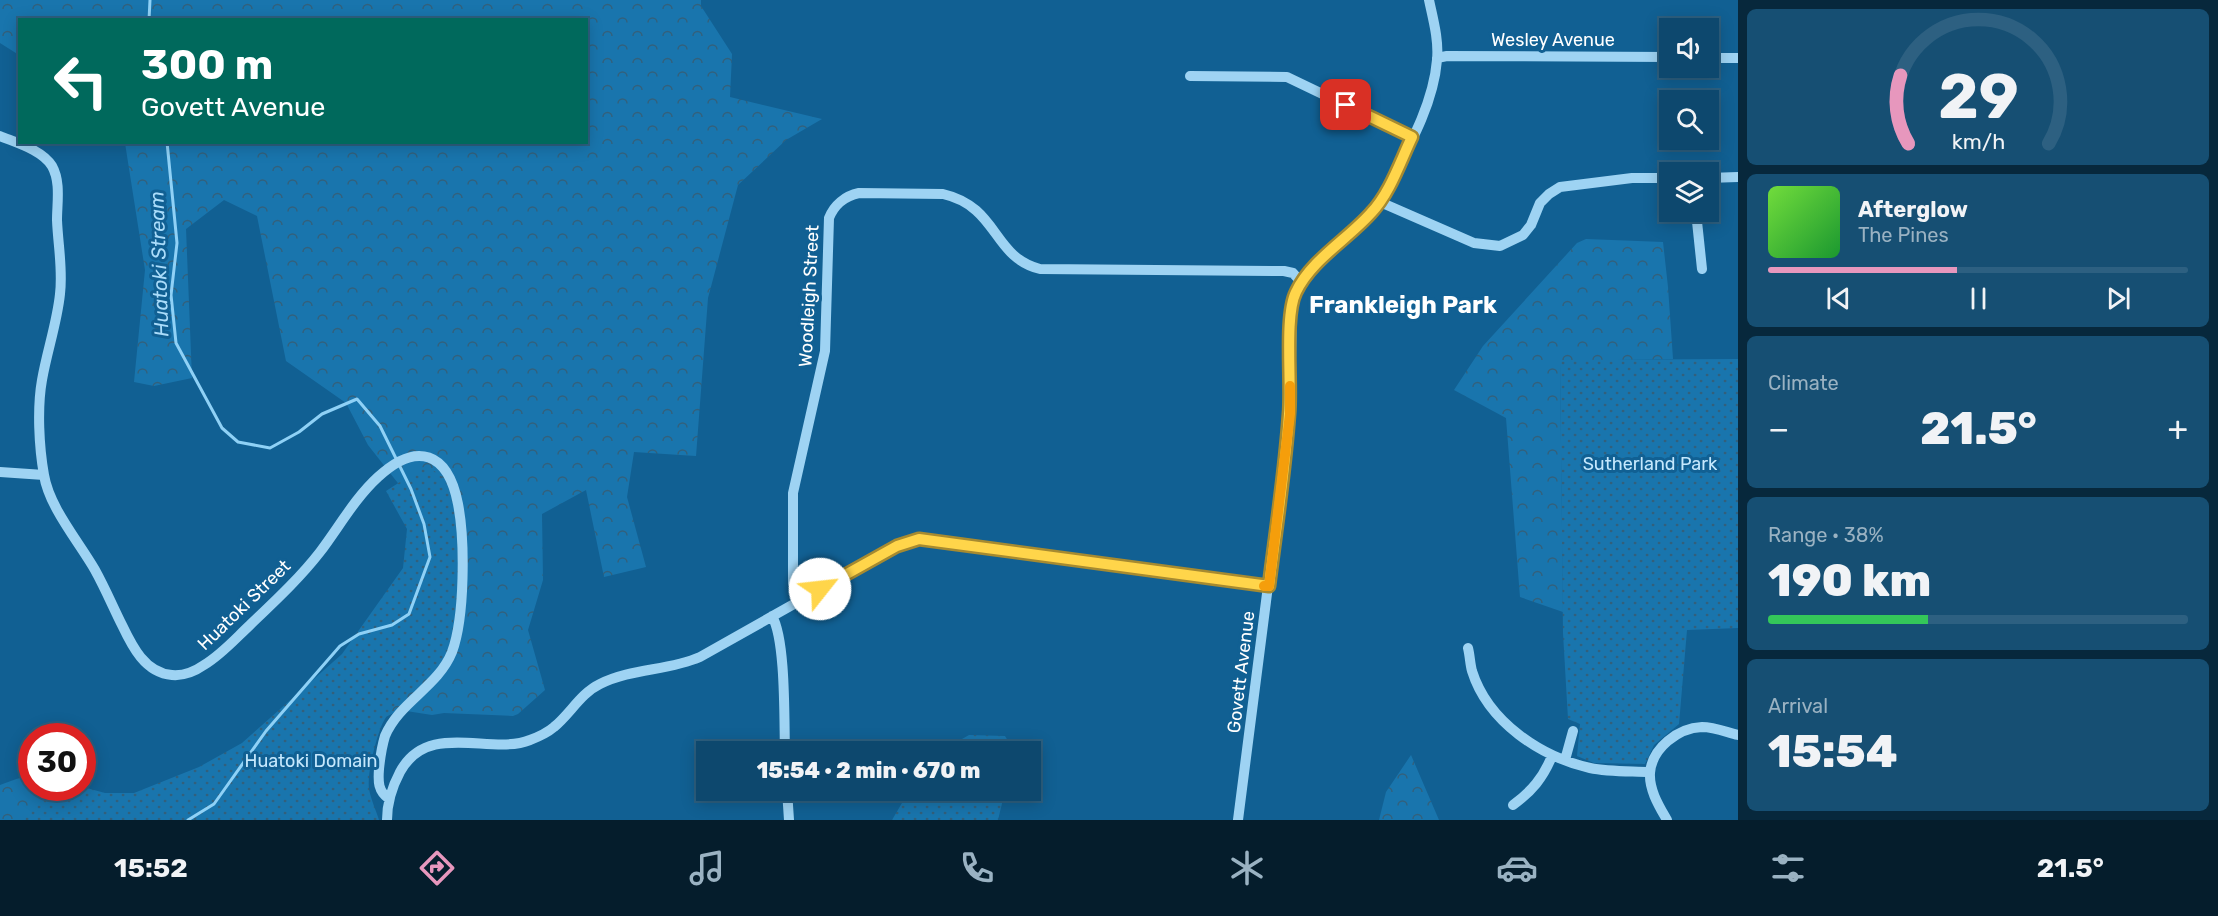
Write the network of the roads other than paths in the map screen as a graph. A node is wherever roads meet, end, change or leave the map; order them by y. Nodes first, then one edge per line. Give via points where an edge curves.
1 (1429, 0) edge
2 (1659, 57) edge
3 (1437, 58) junction
4 (1719, 58) edge
5 (1738, 58) edge
6 (1190, 76) dead end
7 (0, 136) edge
8 (1412, 137) junction
9 (1738, 177) edge
10 (1659, 178) edge
11 (1719, 178) edge
12 (1380, 202) junction
13 (1697, 222) edge
14 (1702, 269) dead end
15 (1301, 282) junction
16 (0, 472) edge
17 (44, 475) junction
18 (1269, 586) junction
19 (801, 600) junction
20 (772, 616) junction
21 (1468, 648) dead end
22 (1573, 731) dead end
23 (1738, 735) edge
24 (784, 741) edge
25 (1552, 756) junction
26 (1565, 760) junction
27 (1650, 772) junction
28 (389, 798) junction
29 (788, 801) edge
30 (1513, 806) dead end
31 (387, 820) edge
32 (789, 820) edge
33 (1238, 820) edge
34 (1667, 820) edge

1 - 3 street, Govett Avenue
2 - 3 street, Wesley Avenue
3 - 8 street, Govett Avenue via 1428,99
4 - 5 street
6 - 8 street via 1287,77
7 - 17 street, Huatoki Street via 45,159 57,184 62,277 40,395
8 - 12 street, Govett Avenue
9 - 11 street
10 - 12 street via 1560,187 1540,203 1523,235 1500,246 1474,243
12 - 15 street, Govett Avenue
13 - 14 street
15 - 18 street, Govett Avenue via 1291,314 1290,414
15 - 19 street, Woodleigh Street via 1293,273 1284,271 1040,269 1019,261 979,211 955,196 848,196 829,218 825,351 795,474 793,583
16 - 17 street
17 - 28 street, Huatoki Street via 58,509 96,572 136,652 152,668 171,675 203,666 251,624 307,568 379,475 411,456 422,454 444,467 452,482 461,529 456,635 451,653 434,682 400,713 385,737 378,786
18 - 19 street via 919,539 897,546
18 - 33 street, Govett Avenue
19 - 20 street
20 - 24 street via 780,647
20 - 28 street via 682,665 628,673 597,686 554,727 526,741 445,743 418,752 403,766
21 - 25 street via 1473,672 1493,708 1523,738
22 - 26 street
23 - 27 street via 1705,727 1681,731 1662,748
25 - 26 street
25 - 30 street via 1532,791
26 - 27 street via 1605,770
27 - 34 street via 1656,800
28 - 31 street, Huatoki Street
29 - 32 street

